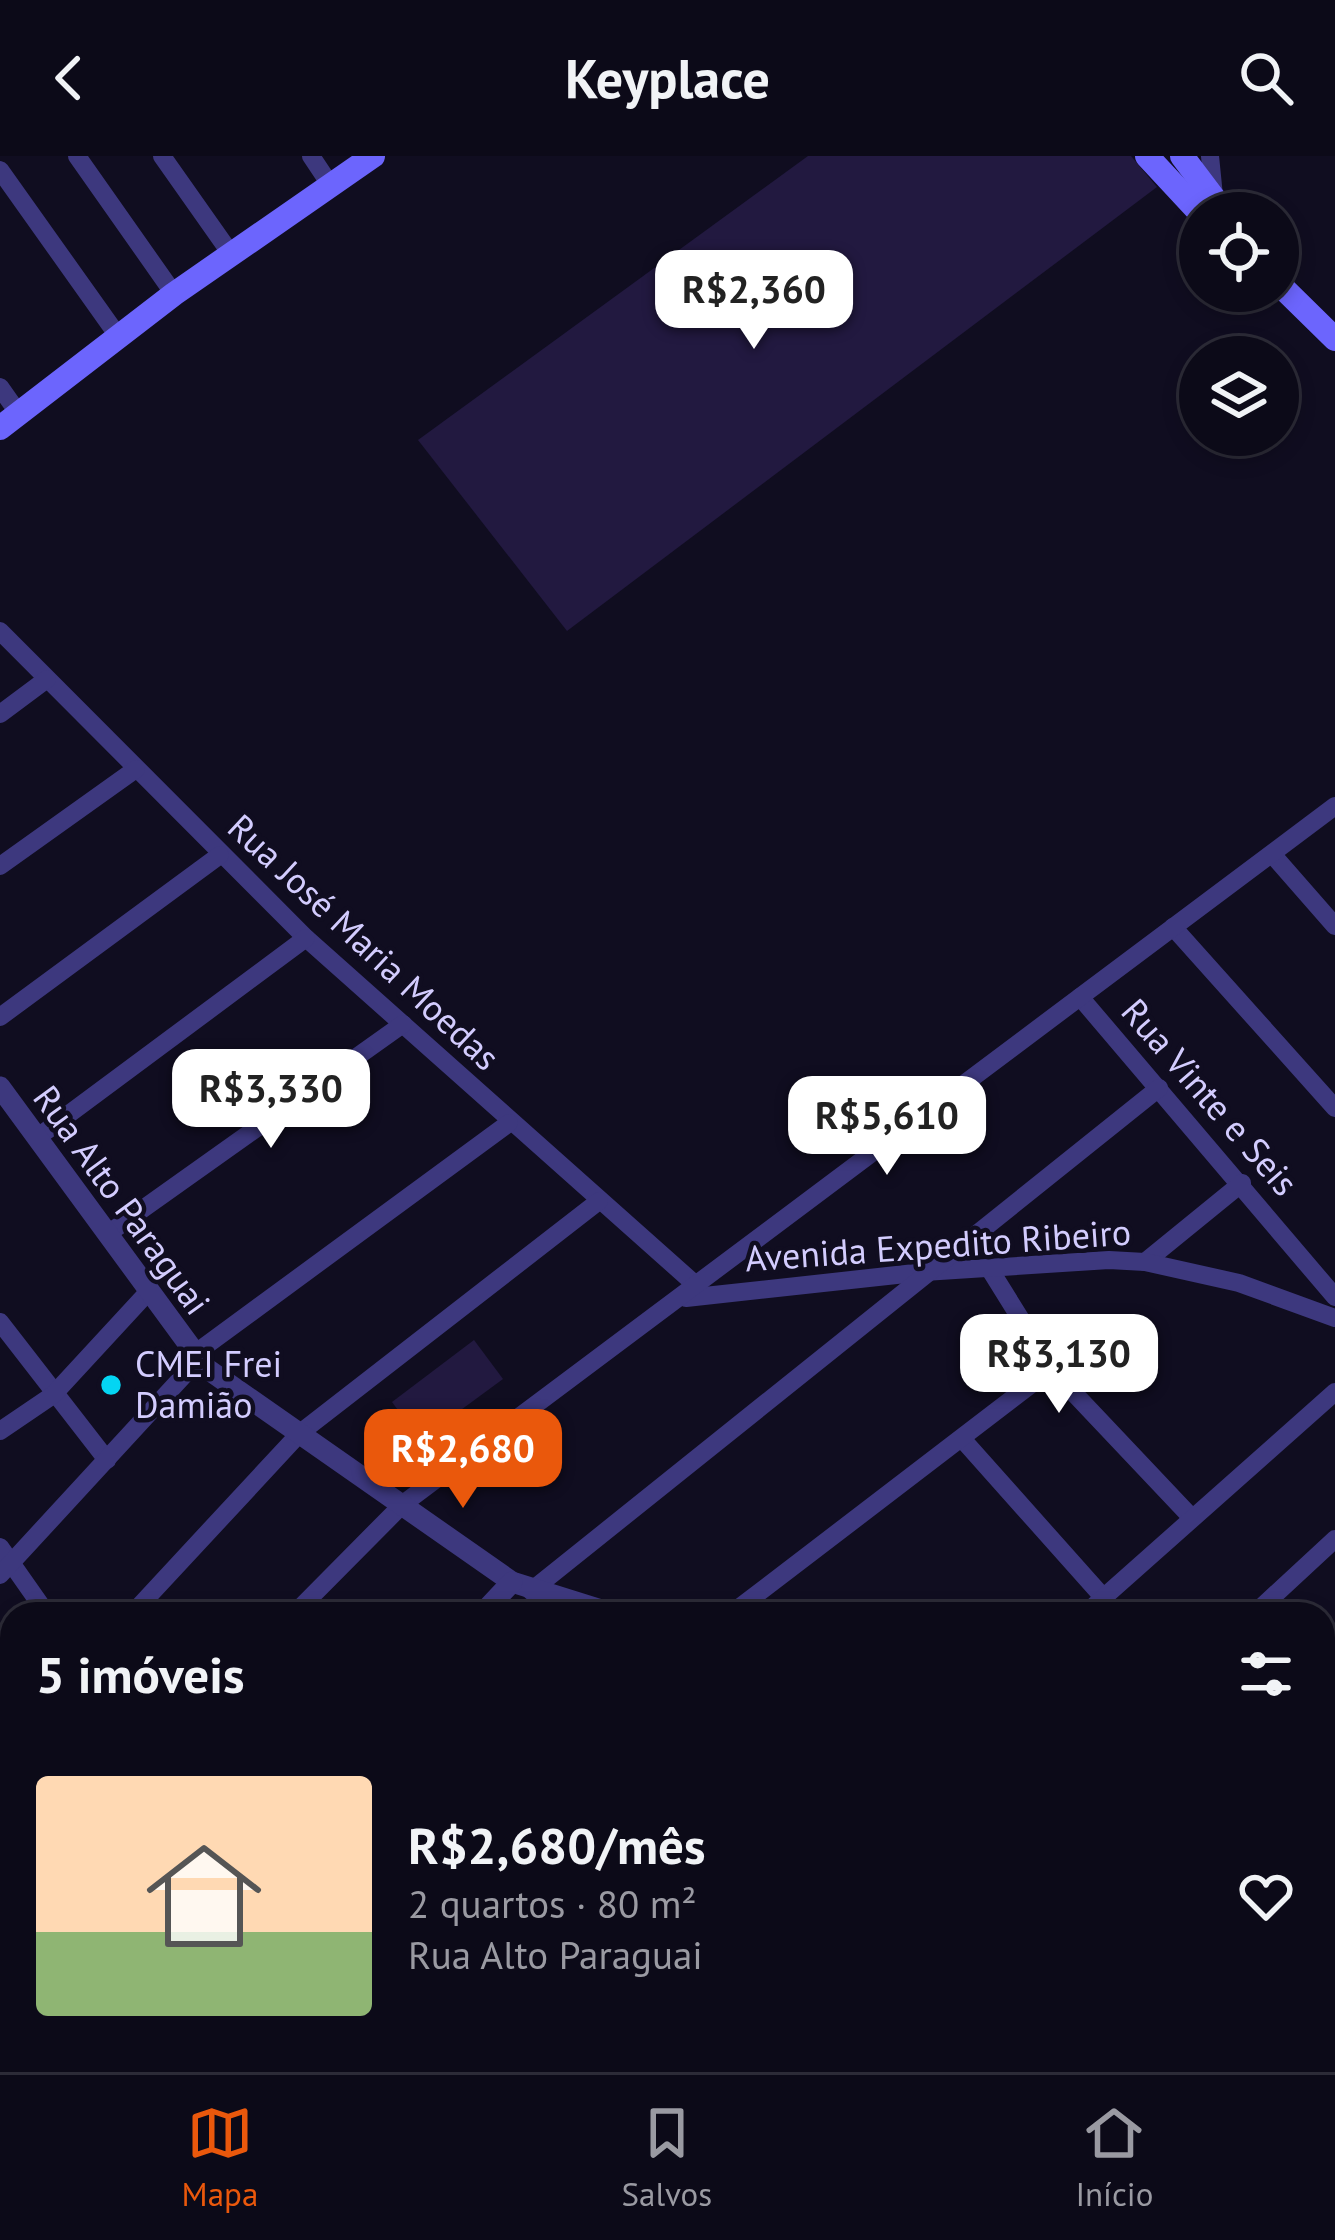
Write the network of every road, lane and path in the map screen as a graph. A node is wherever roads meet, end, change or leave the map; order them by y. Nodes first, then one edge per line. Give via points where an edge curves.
1 (77, 156) edge
2 (162, 156) edge
3 (310, 156) edge
4 (374, 156) edge
5 (1147, 156) edge
6 (1158, 156) edge
7 (1182, 156) edge
8 (1210, 156) edge
9 (0, 170) edge
10 (331, 186) junction
11 (1190, 192) edge
12 (1194, 192) edge
13 (1202, 192) edge
14 (1211, 192) edge
15 (231, 254) junction
16 (174, 294) junction
17 (1299, 303) edge
18 (118, 336) junction
19 (1335, 339) edge
20 (0, 387) edge
21 (10, 421) edge
22 (0, 631) edge
23 (47, 679) junction
24 (0, 714) edge
25 (136, 769) junction
26 (1335, 806) edge
27 (1272, 854) junction
28 (220, 855) junction
29 (0, 866) edge
30 (1335, 926) edge
31 (1173, 927) junction
32 (306, 938) junction
33 (1079, 997) junction
34 (0, 1017) edge
35 (403, 1024) junction
36 (0, 1087) edge
37 (1159, 1088) junction
38 (1335, 1108) edge
39 (509, 1123) junction
40 (38, 1137) junction
41 (1242, 1183) junction
42 (599, 1201) junction
43 (109, 1233) junction
44 (1145, 1262) junction
45 (989, 1268) junction
46 (924, 1272) junction
47 (149, 1291) junction
48 (689, 1292) junction
49 (1335, 1297) edge
50 (1335, 1318) edge
51 (0, 1322) edge
52 (1097, 1334) dead end
53 (195, 1357) junction
54 (1053, 1370) junction
55 (1335, 1392) edge
56 (53, 1395) junction
57 (0, 1431) edge
58 (300, 1433) junction
59 (964, 1441) junction
60 (107, 1460) junction
61 (404, 1504) junction
62 (1192, 1519) junction
63 (1335, 1539) edge
64 (4, 1562) edge
65 (521, 1587) junction
66 (1103, 1597) junction
67 (37, 1602) edge
68 (143, 1602) edge
69 (306, 1602) edge
70 (499, 1602) edge
71 (573, 1602) edge
72 (746, 1602) edge
73 (1097, 1602) edge
74 (1267, 1602) edge

1 - 16 street
2 - 15 street
3 - 10 street
4 - 10 main road
5 - 11 main road
6 - 12 street
7 - 13 main road
8 - 14 street
9 - 18 street
10 - 15 main road
15 - 16 main road
16 - 18 main road
17 - 19 main road
18 - 21 main road
20 - 21 street
22 - 23 street, Rua José Maria Moedas
23 - 24 street
23 - 25 street, Rua José Maria Moedas
25 - 28 street, Rua José Maria Moedas
25 - 29 street
26 - 27 street
27 - 30 street
27 - 31 street
28 - 32 street, Rua José Maria Moedas
28 - 34 street
31 - 33 street
31 - 38 street
32 - 35 street, Rua José Maria Moedas
32 - 40 street
33 - 37 street, Rua Vinte e Seis
33 - 48 street
35 - 39 street, Rua José Maria Moedas
35 - 43 street
36 - 40 street, Rua Alto Paraguai
37 - 41 street, Rua Vinte e Seis
37 - 46 street
39 - 42 street, Rua José Maria Moedas
39 - 53 street
40 - 43 street, Rua Alto Paraguai
41 - 44 street
41 - 49 street, Rua Vinte e Seis
42 - 48 street, Rua José Maria Moedas
42 - 58 street
43 - 47 street, Rua Alto Paraguai
44 - 45 street, Avenida Expedito Ribeiro
44 - 50 street, Avenida Expedito Ribeiro via 1239,1283
45 - 46 street, Avenida Expedito Ribeiro
45 - 54 street
46 - 48 street, Avenida Expedito Ribeiro
46 - 65 street via 841,1347
47 - 53 street, Rua Alto Paraguai
47 - 56 street
48 - 61 street
51 - 56 street
52 - 54 street
53 - 58 street, Rua Alto Paraguai
53 - 60 street
54 - 59 street
54 - 62 street
55 - 62 street
56 - 57 street
56 - 60 street
58 - 61 street, Rua Alto Paraguai
58 - 68 street
59 - 66 street
59 - 72 street
60 - 64 street
61 - 65 street, Rua Alto Paraguai
61 - 69 street
62 - 66 street
63 - 74 street
64 - 67 street
65 - 70 street
65 - 71 street, Rua Alto Paraguai
66 - 73 street

